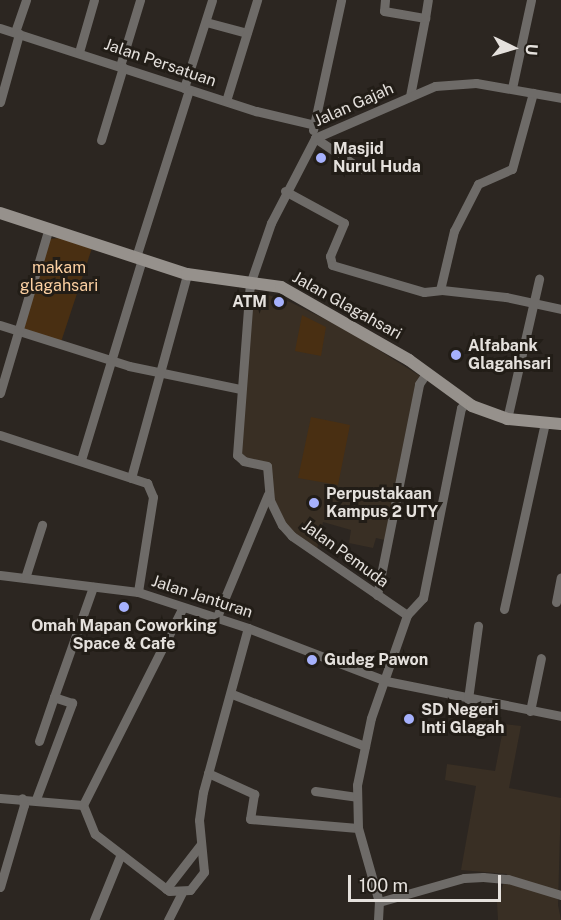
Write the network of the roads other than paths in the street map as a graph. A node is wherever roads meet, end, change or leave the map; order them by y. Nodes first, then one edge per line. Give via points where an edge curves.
1 (26, 0) edge
2 (94, 0) edge
3 (140, 0) edge
4 (212, 0) edge
5 (257, 0) edge
6 (341, 0) edge
7 (385, 0) edge
8 (428, 0) edge
9 (531, 0) edge
10 (425, 18) junction
11 (206, 22) junction
12 (0, 28) edge
13 (17, 33) junction
14 (247, 33) junction
15 (79, 52) junction
16 (121, 66) junction
17 (512, 88) junction
18 (187, 89) junction
19 (533, 93) junction
20 (410, 96) junction
21 (561, 98) edge
22 (226, 101) junction
23 (0, 102) edge
24 (311, 124) junction
25 (315, 138) junction
26 (101, 140) dead end
27 (362, 169) dead end
28 (285, 191) junction
29 (0, 213) edge
30 (49, 228) junction
31 (139, 258) junction
32 (187, 274) junction
33 (539, 279) dead end
34 (250, 284) junction
35 (440, 290) junction
36 (532, 303) junction
37 (561, 309) edge
38 (0, 325) edge
39 (18, 331) junction
40 (111, 360) junction
41 (427, 372) junction
42 (160, 373) junction
43 (240, 389) junction
44 (0, 393) edge
45 (466, 403) junction
46 (507, 419) junction
47 (545, 423) junction
48 (561, 424) edge
49 (0, 435) edge
50 (81, 460) junction
51 (130, 478) junction
52 (268, 494) junction
53 (42, 525) dead end
54 (0, 575) edge
55 (561, 577) edge
56 (25, 578) junction
57 (93, 587) junction
58 (138, 591) junction
59 (377, 595) junction
60 (556, 602) dead end
61 (182, 609) junction
62 (504, 609) dead end
63 (407, 615) junction
64 (216, 619) junction
65 (478, 626) dead end
66 (248, 628) junction
67 (541, 658) dead end
68 (386, 681) junction
69 (232, 694) junction
70 (54, 697) junction
71 (468, 699) junction
72 (530, 711) junction
73 (561, 716) edge
74 (39, 741) dead end
75 (365, 746) junction
76 (208, 773) junction
77 (315, 791) dead end
78 (357, 797) junction
79 (0, 798) edge
80 (22, 798) junction
81 (36, 799) junction
82 (83, 805) junction
83 (358, 828) junction
84 (201, 844) junction
85 (121, 854) junction
86 (0, 887) edge
87 (166, 889) junction
88 (182, 893) junction
89 (561, 895) edge
90 (379, 902) junction
91 (93, 920) edge
92 (168, 920) edge
93 (378, 920) edge

1 - 13 street
2 - 15 street
3 - 16 street
4 - 11 street
5 - 14 street
6 - 24 street
7 - 10 street via 384,11
8 - 10 street
9 - 17 street
10 - 20 street
11 - 14 street
11 - 18 street
12 - 13 street, Jalan Persatuan
13 - 15 street, Jalan Persatuan
13 - 23 street
14 - 22 street
15 - 16 street, Jalan Persatuan
16 - 18 street, Jalan Persatuan
16 - 26 street
17 - 19 street, Jalan Gajah
17 - 20 street, Jalan Gajah via 453,84
18 - 22 street, Jalan Persatuan
18 - 31 street
19 - 21 street, Jalan Gajah
19 - 35 street via 512,169 478,184 454,231
20 - 25 street, Jalan Gajah
22 - 24 street, Jalan Persatuan
24 - 25 street
25 - 27 street
25 - 28 street, Jalan Gajah
28 - 34 street, Jalan Gajah
28 - 35 street via 344,223 345,229 330,256 331,264 421,292
29 - 30 street, Jalan Glagahsari
30 - 31 street, Jalan Glagahsari
30 - 39 street
31 - 32 street, Jalan Glagahsari
31 - 40 street
32 - 34 street, Jalan Glagahsari
32 - 42 street
33 - 36 street
34 - 41 street, Jalan Glagahsari via 281,287
34 - 43 street, Jalan Gajah
35 - 36 street
36 - 37 street
36 - 46 street
38 - 39 street
39 - 40 street
39 - 44 street
40 - 42 street
40 - 50 street
41 - 45 street, Jalan Glagahsari
41 - 59 street via 419,384
42 - 43 street
42 - 51 street
43 - 52 street, Jalan Pemuda via 237,455 244,461 267,466
45 - 46 street, Jalan Glagahsari
45 - 63 street via 461,408 423,598
46 - 47 street, Jalan Glagahsari
47 - 48 street, Jalan Glagahsari
47 - 62 street
49 - 50 street
50 - 51 street
51 - 58 street via 147,483 153,497
52 - 59 street, Jalan Pemuda via 282,525 292,536
52 - 64 street
53 - 56 street
54 - 56 street, Jalan Janturan
55 - 60 street
56 - 57 street, Jalan Janturan
57 - 58 street, Jalan Janturan
57 - 70 street
58 - 61 street, Jalan Janturan
59 - 63 street, Jalan Pemuda
61 - 64 street, Jalan Janturan
61 - 82 street
63 - 68 street
64 - 66 street, Jalan Janturan
65 - 71 street
66 - 68 street, Jalan Janturan
66 - 69 street via 231,684
67 - 72 street
68 - 71 street, Jalan Janturan
68 - 75 street
69 - 75 street
69 - 76 street
70 - 74 street
70 - 81 street via 72,703
71 - 72 street, Jalan Janturan
72 - 73 street, Jalan Janturan
75 - 78 street
76 - 83 street via 254,794 250,819
76 - 84 street via 200,810
77 - 78 street
78 - 83 street
79 - 80 street
80 - 81 street
80 - 86 street via 24,805
81 - 82 street
82 - 85 street via 95,834
83 - 90 street
84 - 87 street
84 - 88 street via 202,878
85 - 87 street
85 - 91 street
87 - 88 street
88 - 92 street
89 - 90 street via 508,879 483,877
90 - 93 street

